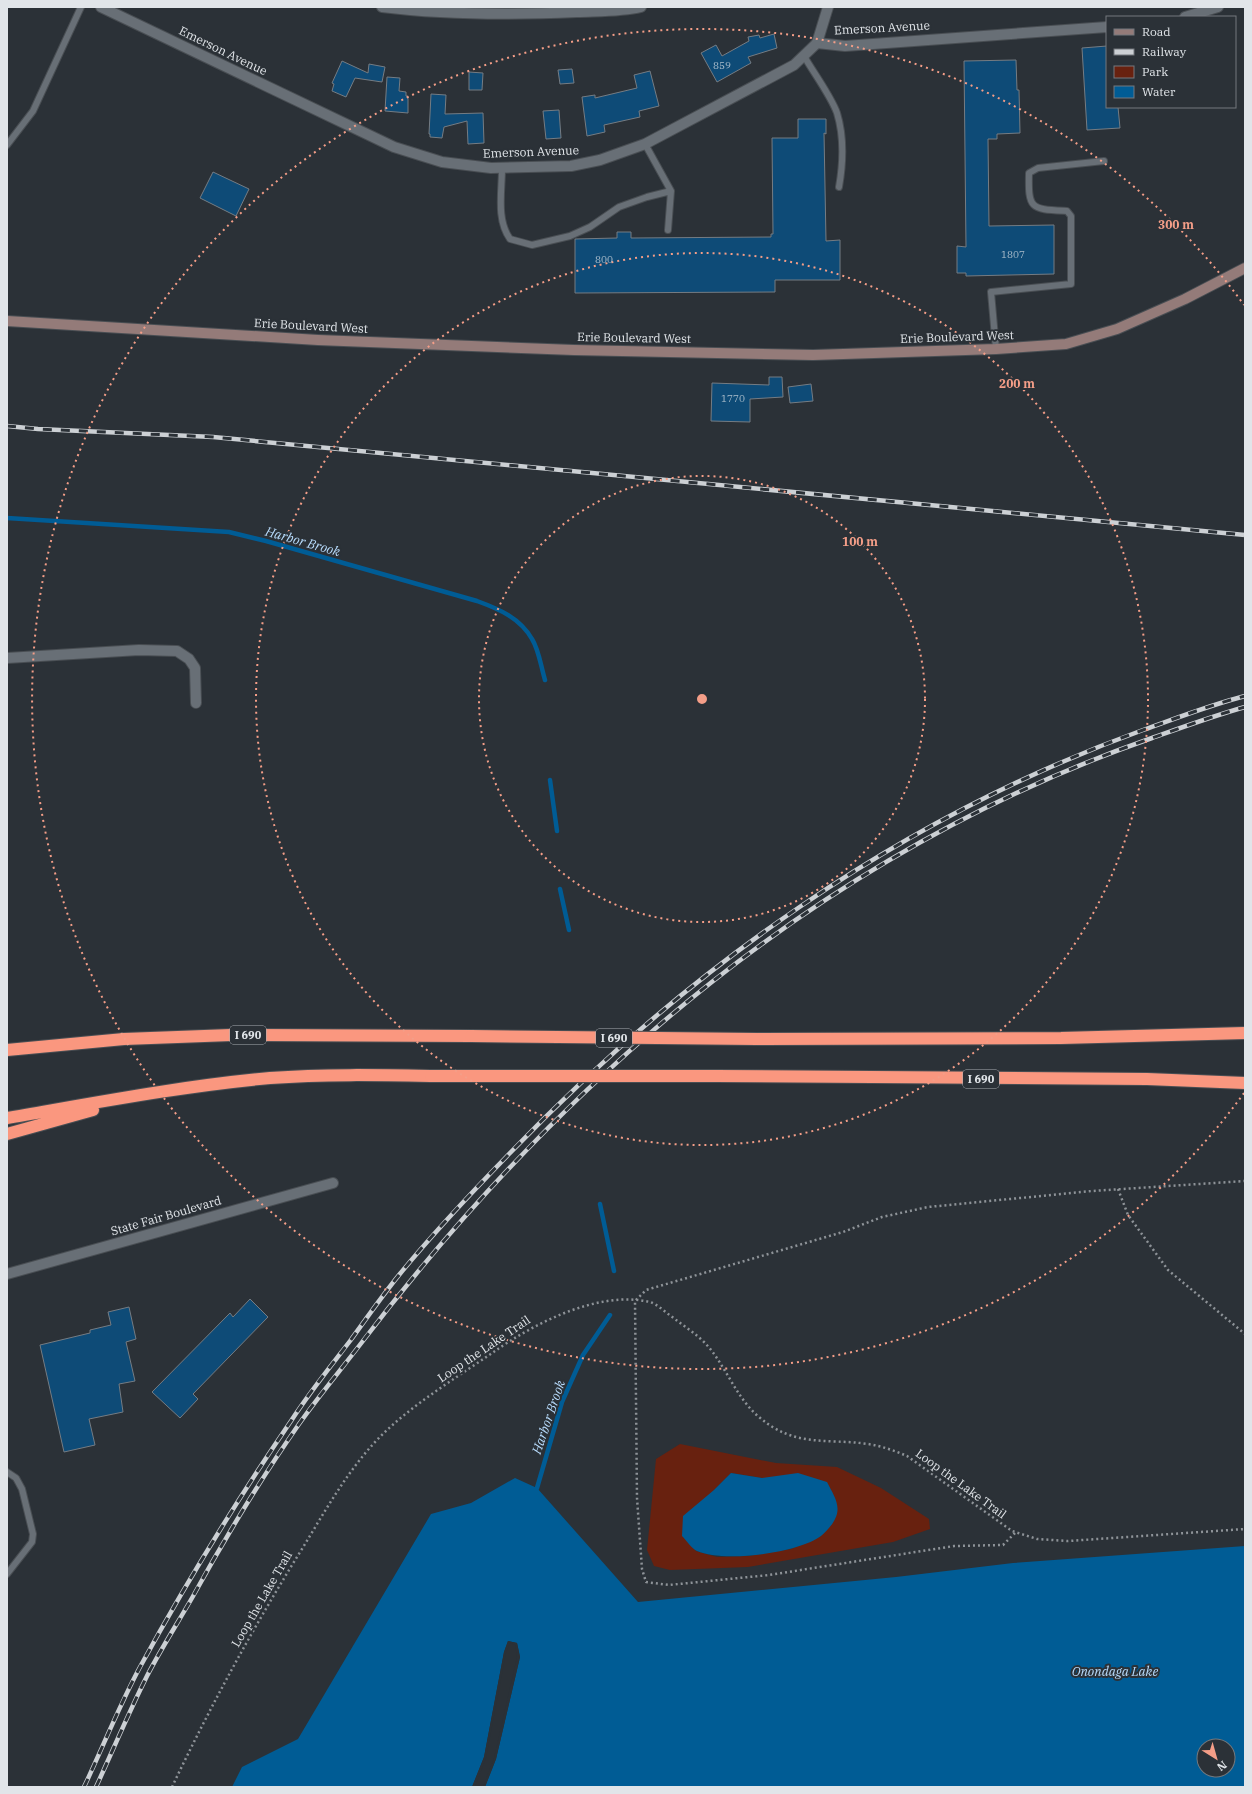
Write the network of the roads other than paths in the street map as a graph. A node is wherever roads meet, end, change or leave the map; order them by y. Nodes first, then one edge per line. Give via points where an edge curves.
1 (81, 7) edge
2 (101, 7) edge
3 (382, 7) edge
4 (641, 7) edge
5 (828, 7) edge
6 (1218, 7) edge
7 (1188, 16) edge
8 (1106, 27) edge
9 (817, 43) junction
10 (804, 56) junction
11 (645, 144) junction
12 (7, 145) edge
13 (1104, 161) dead end
14 (502, 168) junction
15 (839, 187) dead end
16 (671, 191) junction
17 (668, 230) dead end
18 (1245, 268) edge
19 (7, 321) edge
20 (996, 349) junction
21 (7, 658) edge
22 (196, 703) dead end
23 (1245, 1033) edge
24 (7, 1051) edge
25 (1245, 1083) edge
26 (147, 1094) junction
27 (7, 1118) edge
28 (7, 1134) edge
29 (333, 1183) dead end
30 (7, 1274) edge
31 (7, 1472) edge
32 (7, 1574) edge

1 - 12 lane via 33,111
2 - 14 street, Emerson Avenue via 394,147 442,162
3 - 4 street via 475,14
5 - 9 street
6 - 7 street
8 - 9 street, Emerson Avenue via 845,46
9 - 10 street, Emerson Avenue
10 - 11 street, Emerson Avenue via 776,75
10 - 15 lane via 836,112 842,169
11 - 14 street, Emerson Avenue via 600,160 571,166
11 - 16 lane
13 - 20 lane via 1038,168 1029,172 1029,194 1033,205 1040,210 1067,211 1071,216 1071,284 991,292
14 - 16 lane via 500,212 504,231 510,239 532,244 570,236 590,227 619,207
16 - 17 lane
18 - 20 main road, Erie Boulevard West via 1185,299 1117,329 1066,344
19 - 20 main road, Erie Boulevard West via 318,340 574,350 813,355
21 - 22 street via 139,650 177,651 189,659 195,668
23 - 24 highway, I 690, bridge via 1061,1038 757,1039 224,1036 124,1039
25 - 26 highway, I 690, bridge via 1147,1079 357,1074 271,1078
26 - 27 highway, I 690
26 - 28 highway
29 - 30 street, State Fair Boulevard
31 - 32 lane via 16,1478 22,1489 33,1534 32,1542

